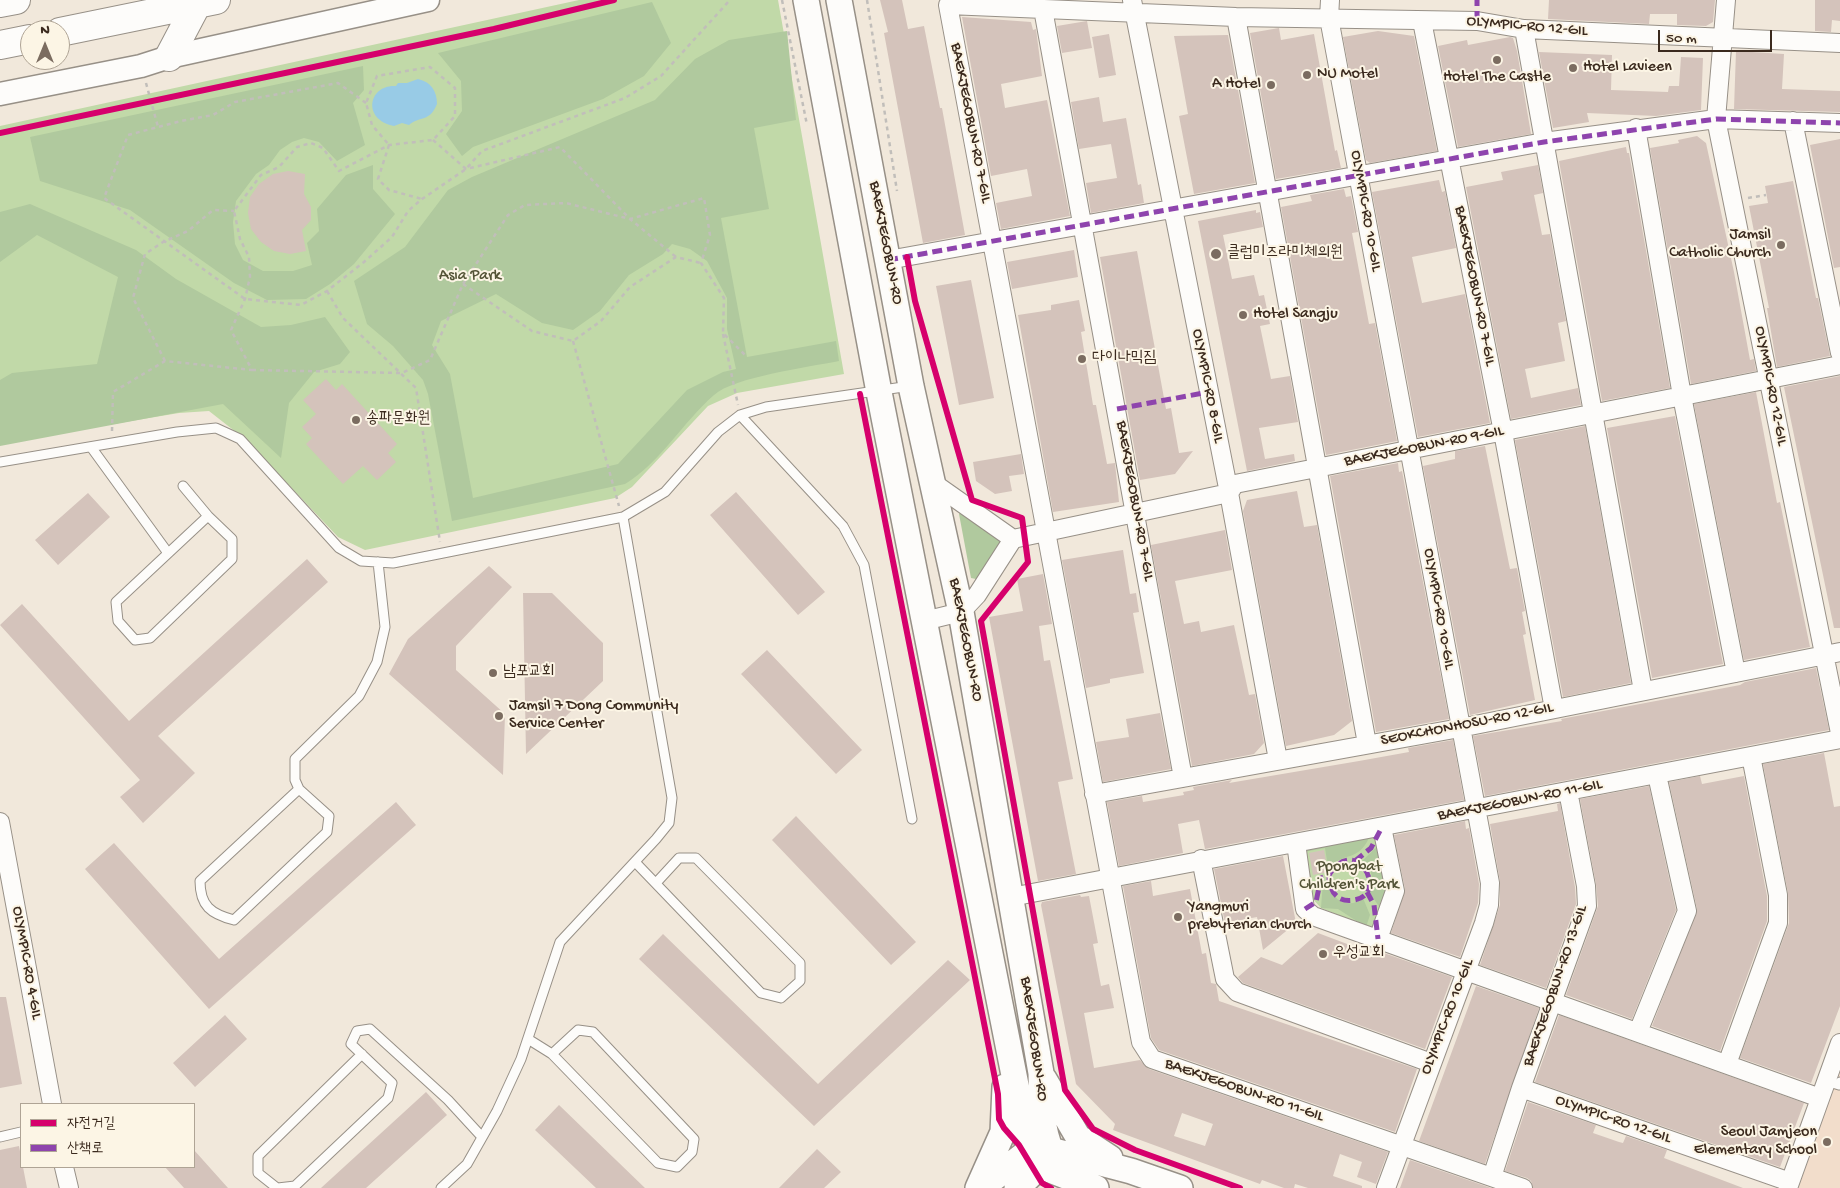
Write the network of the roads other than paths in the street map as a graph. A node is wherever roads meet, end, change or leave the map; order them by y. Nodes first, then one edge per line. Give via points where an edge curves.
1 (16, 0) edge
2 (428, 0) edge
3 (806, 0) edge
4 (839, 0) edge
5 (1330, 0) edge
6 (1726, 0) edge
7 (207, 2) edge
8 (0, 3) edge
9 (1133, 6) edge
10 (1043, 9) junction
11 (1236, 17) junction
12 (1329, 18) junction
13 (1422, 21) junction
14 (1524, 29) junction
15 (70, 30) edge
16 (1724, 38) junction
17 (20, 41) edge
18 (1840, 43) edge
19 (0, 45) edge
20 (169, 56) junction
21 (0, 94) edge
22 (1716, 119) junction
23 (1793, 121) junction
24 (1840, 123) edge
25 (1636, 128) junction
26 (1544, 142) junction
27 (1448, 158) junction
28 (1358, 174) junction
29 (1268, 192) junction
30 (1172, 208) junction
31 (1083, 225) junction
32 (993, 242) junction
33 (888, 260) junction
34 (1840, 353) edge
35 (1840, 365) edge
36 (1768, 379) junction
37 (911, 386) junction
38 (879, 392) junction
39 (1682, 396) junction
40 (1593, 414) junction
41 (740, 415) junction
42 (1502, 432) junction
43 (91, 447) junction
44 (1409, 450) junction
45 (0, 462) edge
46 (1318, 468) junction
47 (932, 482) junction
48 (182, 486) dead end
49 (1229, 493) junction
50 (1136, 514) junction
51 (208, 516) junction
52 (623, 517) junction
53 (1047, 532) junction
54 (1013, 539) junction
55 (168, 553) junction
56 (378, 562) junction
57 (961, 612) junction
58 (924, 620) junction
59 (1832, 654) edge
60 (1736, 673) junction
61 (1643, 692) junction
62 (1554, 709) junction
63 (1460, 728) junction
64 (1840, 733) edge
65 (1840, 739) edge
66 (1367, 744) junction
67 (1751, 756) junction
68 (1278, 760) junction
69 (1657, 775) junction
70 (1183, 778) junction
71 (299, 789) junction
72 (1568, 791) junction
73 (1094, 794) junction
74 (1477, 809) junction
75 (912, 819) dead end
76 (0, 822) edge
77 (1382, 827) junction
78 (1296, 843) junction
79 (1201, 859) junction
80 (636, 863) junction
81 (1110, 877) junction
82 (656, 883) junction
83 (1011, 897) junction
84 (1378, 939) junction
85 (1465, 970) junction
86 (1552, 1001) junction
87 (1638, 1032) junction
88 (528, 1039) junction
89 (1006, 1039) junction
90 (1840, 1043) edge
91 (362, 1054) junction
92 (552, 1054) junction
93 (1430, 1063) junction
94 (1727, 1064) junction
95 (1041, 1073) junction
96 (1833, 1082) edge
97 (1521, 1088) junction
98 (1820, 1098) junction
99 (52, 1103) edge
100 (20, 1132) edge
101 (0, 1137) edge
102 (482, 1137) junction
103 (1400, 1146) junction
104 (1042, 1152) junction
105 (64, 1168) edge
106 (1131, 1171) junction
107 (1492, 1177) junction
108 (1789, 1185) edge
109 (69, 1188) edge
110 (278, 1188) edge
111 (441, 1188) edge
112 (979, 1188) edge
113 (1018, 1188) edge
114 (1096, 1188) edge
115 (1180, 1188) edge
116 (1386, 1188) edge
117 (1523, 1188) edge

1 - 8 main road
2 - 20 street
3 - 38 main road, BAEKJEGOBUN-RO
4 - 33 main road, BAEKJEGOBUN-RO
5 - 12 street, OLYMPIC-RO 10-GIL
6 - 16 street, OLYMPIC-RO 12-GIL
7 - 15 main road
7 - 20 main road
9 - 10 street
9 - 11 street
9 - 30 street, OLYMPIC-RO 8-GIL
10 - 31 street, BAEKJEGOBUN-RO 7-GIL
10 - 32 street, BAEKJEGOBUN-RO 7-GIL via 948,5
11 - 12 street
11 - 29 street
12 - 13 street, OLYMPIC-RO 12-GIL
12 - 28 street, OLYMPIC-RO 10-GIL
13 - 14 street, OLYMPIC-RO 12-GIL via 1477,21
13 - 27 street, BAEKJEGOBUN-RO 7-GIL
14 - 16 street, OLYMPIC-RO 12-GIL
14 - 26 street
16 - 18 street, OLYMPIC-RO 12-GIL
16 - 22 street, OLYMPIC-RO 12-GIL
17 - 19 main road
20 - 21 street via 140,66
22 - 23 street
22 - 25 street
22 - 36 street, OLYMPIC-RO 12-GIL
23 - 24 street
23 - 34 street
25 - 26 street
25 - 39 street
26 - 27 street
26 - 40 street
27 - 28 street
27 - 42 street, BAEKJEGOBUN-RO 7-GIL
28 - 29 street
28 - 44 street, OLYMPIC-RO 10-GIL
29 - 30 street
29 - 46 street
30 - 31 street
30 - 49 street, OLYMPIC-RO 8-GIL
31 - 32 street
31 - 50 street, BAEKJEGOBUN-RO 7-GIL via 1100,287
32 - 33 street
32 - 53 street, BAEKJEGOBUN-RO 7-GIL
33 - 37 main road, BAEKJEGOBUN-RO
35 - 36 street, BAEKJEGOBUN-RO 9-GIL
36 - 39 street, BAEKJEGOBUN-RO 9-GIL
36 - 59 street, OLYMPIC-RO 12-GIL
37 - 38 lane
37 - 47 main road, BAEKJEGOBUN-RO
38 - 41 lane via 766,407
38 - 58 main road, BAEKJEGOBUN-RO
39 - 40 street, BAEKJEGOBUN-RO 9-GIL
39 - 60 street
40 - 42 street, BAEKJEGOBUN-RO 9-GIL
40 - 61 street
41 - 52 lane via 718,432 665,492
41 - 75 lane via 842,526 864,565
42 - 44 street, BAEKJEGOBUN-RO 9-GIL
42 - 62 street, BAEKJEGOBUN-RO 7-GIL
43 - 45 lane
43 - 55 lane
43 - 56 lane via 216,428 240,439 339,548 361,561
44 - 46 street, BAEKJEGOBUN-RO 9-GIL
44 - 63 street, OLYMPIC-RO 10-GIL
46 - 49 street, BAEKJEGOBUN-RO 9-GIL via 1235,484
46 - 66 street
47 - 54 street
47 - 57 main road, BAEKJEGOBUN-RO
48 - 51 lane
49 - 50 street, BAEKJEGOBUN-RO 9-GIL
49 - 68 street, OLYMPIC-RO 8-GIL
50 - 53 street, BAEKJEGOBUN-RO 9-GIL
50 - 70 street, BAEKJEGOBUN-RO 7-GIL
51 - 55 lane
51 - 55 lane via 232,539 232,559 150,638 135,640 118,621 116,602
52 - 56 lane via 442,554 393,563
52 - 80 lane via 672,798 669,823
53 - 54 street, BAEKJEGOBUN-RO 9-GIL
53 - 73 street, BAEKJEGOBUN-RO 7-GIL
54 - 57 street via 977,595
56 - 71 lane via 385,627 377,662 360,696 295,759 295,780
57 - 58 street
57 - 83 main road, BAEKJEGOBUN-RO
58 - 89 main road, BAEKJEGOBUN-RO
59 - 60 street, SEOKCHONHOSU-RO 12-GIL
59 - 64 street, OLYMPIC-RO 12-GIL
60 - 61 street, SEOKCHONHOSU-RO 12-GIL
61 - 62 street, SEOKCHONHOSU-RO 12-GIL
62 - 63 street, SEOKCHONHOSU-RO 12-GIL
63 - 66 street, SEOKCHONHOSU-RO 12-GIL
63 - 74 street, OLYMPIC-RO 10-GIL
65 - 67 street, BAEKJEGOBUN-RO 11-GIL
66 - 68 street, SEOKCHONHOSU-RO 12-GIL
67 - 69 street, BAEKJEGOBUN-RO 11-GIL
67 - 94 street via 1779,914
68 - 70 street, SEOKCHONHOSU-RO 12-GIL
69 - 72 street, BAEKJEGOBUN-RO 11-GIL
69 - 87 street via 1687,911
70 - 73 street, SEOKCHONHOSU-RO 12-GIL
71 - 71 lane via 200,881 200,896 215,915 234,920 327,832 329,816
72 - 74 street, BAEKJEGOBUN-RO 11-GIL
72 - 86 street, BAEKJEGOBUN-RO 13-GIL via 1587,906
73 - 81 street, BAEKJEGOBUN-RO 11-GIL
74 - 77 street, BAEKJEGOBUN-RO 11-GIL
74 - 85 street, OLYMPIC-RO 10-GIL via 1490,883 1489,905
76 - 99 street, OLYMPIC-RO 4-GIL
77 - 78 street, BAEKJEGOBUN-RO 11-GIL
77 - 84 street via 1395,891
78 - 79 street, BAEKJEGOBUN-RO 11-GIL
78 - 84 street via 1305,909 1313,916
79 - 81 street, BAEKJEGOBUN-RO 11-GIL
79 - 93 street via 1225,979 1236,992
80 - 82 lane
80 - 88 lane via 560,942
81 - 83 street, BAEKJEGOBUN-RO 11-GIL
81 - 103 street, BAEKJEGOBUN-RO 11-GIL via 1141,1042 1152,1059
82 - 82 lane via 679,858 696,858 800,963 800,981 781,998 761,993
83 - 95 main road, BAEKJEGOBUN-RO
84 - 85 street
85 - 86 street
85 - 93 street, OLYMPIC-RO 10-GIL
86 - 87 street
86 - 97 street, BAEKJEGOBUN-RO 13-GIL
87 - 94 street
88 - 92 lane
88 - 102 lane
89 - 104 main road, BAEKJEGOBUN-RO
89 - 112 main road via 1003,1132
90 - 96 street, OLYMPIC-RO 12-GIL
91 - 102 lane via 351,1044 357,1031 370,1029 448,1100
91 - 110 lane via 258,1156 258,1173
91 - 110 lane via 392,1083 388,1098 295,1186
92 - 92 lane via 578,1030 593,1032 694,1139 692,1152 677,1167 658,1163
93 - 103 street, OLYMPIC-RO 10-GIL
94 - 98 street
95 - 104 main road, BAEKJEGOBUN-RO
95 - 106 main road via 1078,1137
96 - 98 street, OLYMPIC-RO 12-GIL
97 - 107 street, BAEKJEGOBUN-RO 13-GIL
97 - 108 street, OLYMPIC-RO 12-GIL
98 - 108 street, OLYMPIC-RO 12-GIL
100 - 101 lane
102 - 111 lane via 467,1164
103 - 107 street
103 - 116 street, OLYMPIC-RO 10-GIL
104 - 106 main road
104 - 112 main road
104 - 113 main road
104 - 114 main road
105 - 109 street
106 - 115 main road
107 - 117 street

